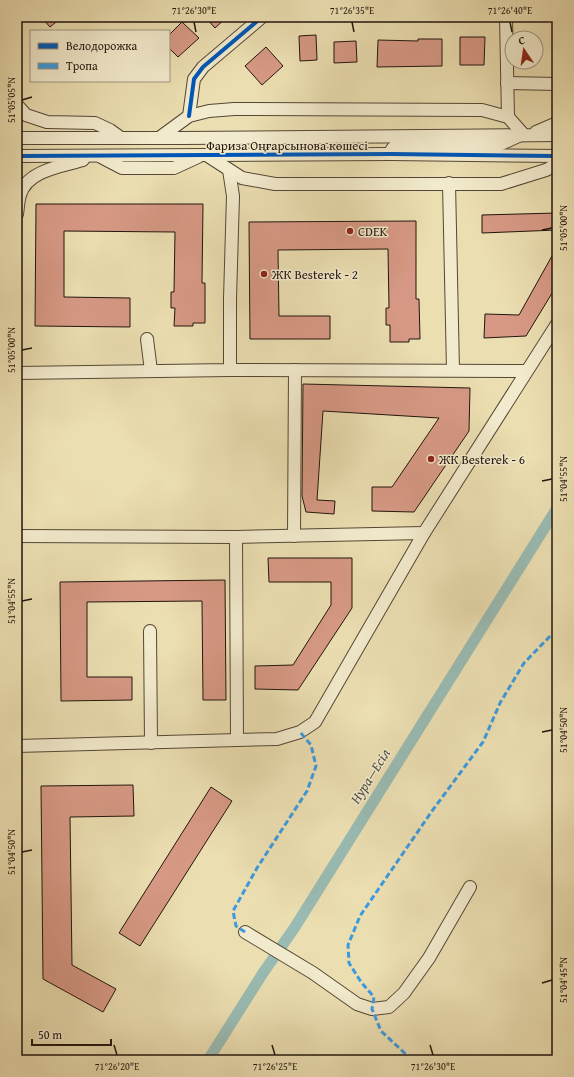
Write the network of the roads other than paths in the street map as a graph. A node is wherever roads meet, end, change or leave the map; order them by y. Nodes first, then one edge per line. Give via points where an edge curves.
1 (262, 17) edge
2 (506, 17) edge
3 (507, 83) junction
4 (557, 84) edge
5 (17, 105) edge
6 (189, 116) junction
7 (508, 116) junction
8 (557, 123) edge
9 (526, 134) junction
10 (557, 134) edge
11 (348, 137) junction
12 (17, 138) edge
13 (121, 138) junction
14 (159, 138) junction
15 (391, 154) junction
16 (17, 156) edge
17 (98, 156) junction
18 (205, 156) junction
19 (557, 156) edge
20 (557, 164) edge
21 (229, 170) junction
22 (449, 183) junction
23 (17, 214) edge
24 (557, 324) edge
25 (147, 339) dead end
26 (230, 370) junction
27 (295, 370) junction
28 (453, 370) junction
29 (151, 372) junction
30 (526, 372) junction
31 (17, 373) edge
32 (424, 533) junction
33 (17, 536) edge
34 (294, 536) junction
35 (236, 537) junction
36 (150, 631) dead end
37 (237, 740) junction
38 (151, 743) junction
39 (17, 746) edge
40 (470, 886) dead end
41 (245, 932) dead end

1 - 6 street via 203,67 194,79
2 - 3 street
3 - 4 street
3 - 7 street
5 - 13 street via 26,115 47,122 95,123
6 - 7 street via 234,109 374,108 482,110
6 - 14 street
7 - 9 street
8 - 9 street
9 - 10 street, Фариза Оңғарсынова көшесі
9 - 11 street, Фариза Оңғарсынова көшесі
9 - 15 street via 494,145 395,146
11 - 14 street, Фариза Оңғарсынова көшесі
11 - 18 street via 346,143 338,147 242,148
12 - 13 street, Фариза Оңғарсынова көшесі
13 - 14 street, Фариза Оңғарсынова көшесі
15 - 18 street, Фариза Оңғарсынова көшесі
15 - 19 street, Фариза Оңғарсынова көшесі
16 - 17 street, Фариза Оңғарсынова көшесі
17 - 18 street, Фариза Оңғарсынова көшесі
17 - 23 street via 36,175 20,194
18 - 21 street
20 - 22 street via 501,184
21 - 22 street via 242,178 275,184
21 - 26 street via 233,196
22 - 28 street
24 - 30 street
25 - 29 street
26 - 27 street
26 - 29 street
27 - 28 street
27 - 34 street
28 - 30 street
29 - 31 street
30 - 32 street
32 - 34 street
32 - 37 street via 314,722 300,732 277,739
33 - 35 street
34 - 35 street
35 - 37 street
36 - 38 street
37 - 38 street
38 - 39 street
40 - 41 street via 429,958 404,993 389,1007 372,1009 357,1004 314,973

